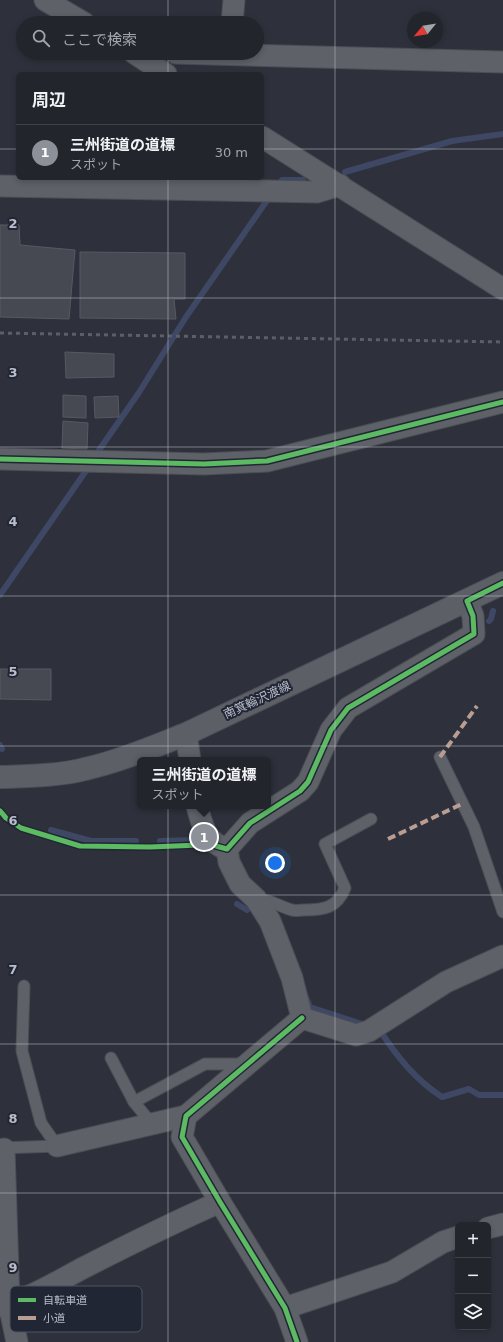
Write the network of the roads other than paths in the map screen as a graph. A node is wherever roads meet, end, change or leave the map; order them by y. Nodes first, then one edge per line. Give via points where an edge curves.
1 (46, 0) edge
2 (234, 0) edge
3 (72, 16) edge
4 (233, 16) edge
5 (264, 55) edge
6 (145, 60) edge
7 (503, 62) edge
8 (163, 72) edge
9 (264, 138) edge
10 (340, 185) junction
11 (0, 186) edge
12 (503, 289) edge
13 (503, 402) edge
14 (0, 459) edge
15 (503, 583) edge
16 (467, 601) junction
17 (186, 734) junction
18 (190, 757) edge
19 (440, 757) dead end
20 (0, 777) edge
21 (198, 809) edge
22 (371, 819) dead end
23 (227, 849) junction
24 (256, 899) junction
25 (503, 912) edge
26 (503, 956) edge
27 (24, 986) dead end
28 (302, 1018) junction
29 (111, 1058) dead end
30 (249, 1064) junction
31 (134, 1102) junction
32 (186, 1116) junction
33 (152, 1124) junction
34 (57, 1146) junction
35 (2, 1148) edge
36 (220, 1202) junction
37 (503, 1224) edge
38 (491, 1227) edge
39 (455, 1238) edge
40 (48, 1286) edge
41 (5, 1305) edge
42 (285, 1308) junction
43 (10, 1320) edge
44 (14, 1332) edge
45 (17, 1342) edge
46 (297, 1342) edge

1 - 3 street
2 - 4 street
5 - 7 street
6 - 8 street
9 - 10 street
10 - 11 street via 317,192
10 - 12 street
13 - 14 street via 267,461 204,464
15 - 16 main road, 南箕輪沢渡線
16 - 17 main road, 南箕輪沢渡線
16 - 23 street via 473,616 474,634 348,708 331,730 308,782 300,792 250,823
17 - 18 street
17 - 20 main road, 南箕輪沢渡線 via 84,770
19 - 25 lane via 474,827
21 - 23 street via 210,841
22 - 24 lane via 325,844 345,888 341,898 332,906 318,910 292,910 267,899
23 - 24 street via 229,862 240,884
24 - 28 street via 270,921 292,978
26 - 28 street via 446,982 369,1031 356,1035
27 - 34 lane via 22,1051 42,1123
28 - 30 street
29 - 31 lane
30 - 31 lane via 205,1064
30 - 32 street
31 - 33 lane
32 - 33 street
32 - 36 street via 182,1137
33 - 34 street
34 - 35 lane
35 - 41 street
36 - 40 street via 170,1223
36 - 42 street
37 - 38 street
39 - 42 street via 443,1242 392,1272
41 - 43 street
42 - 46 street
44 - 45 street

